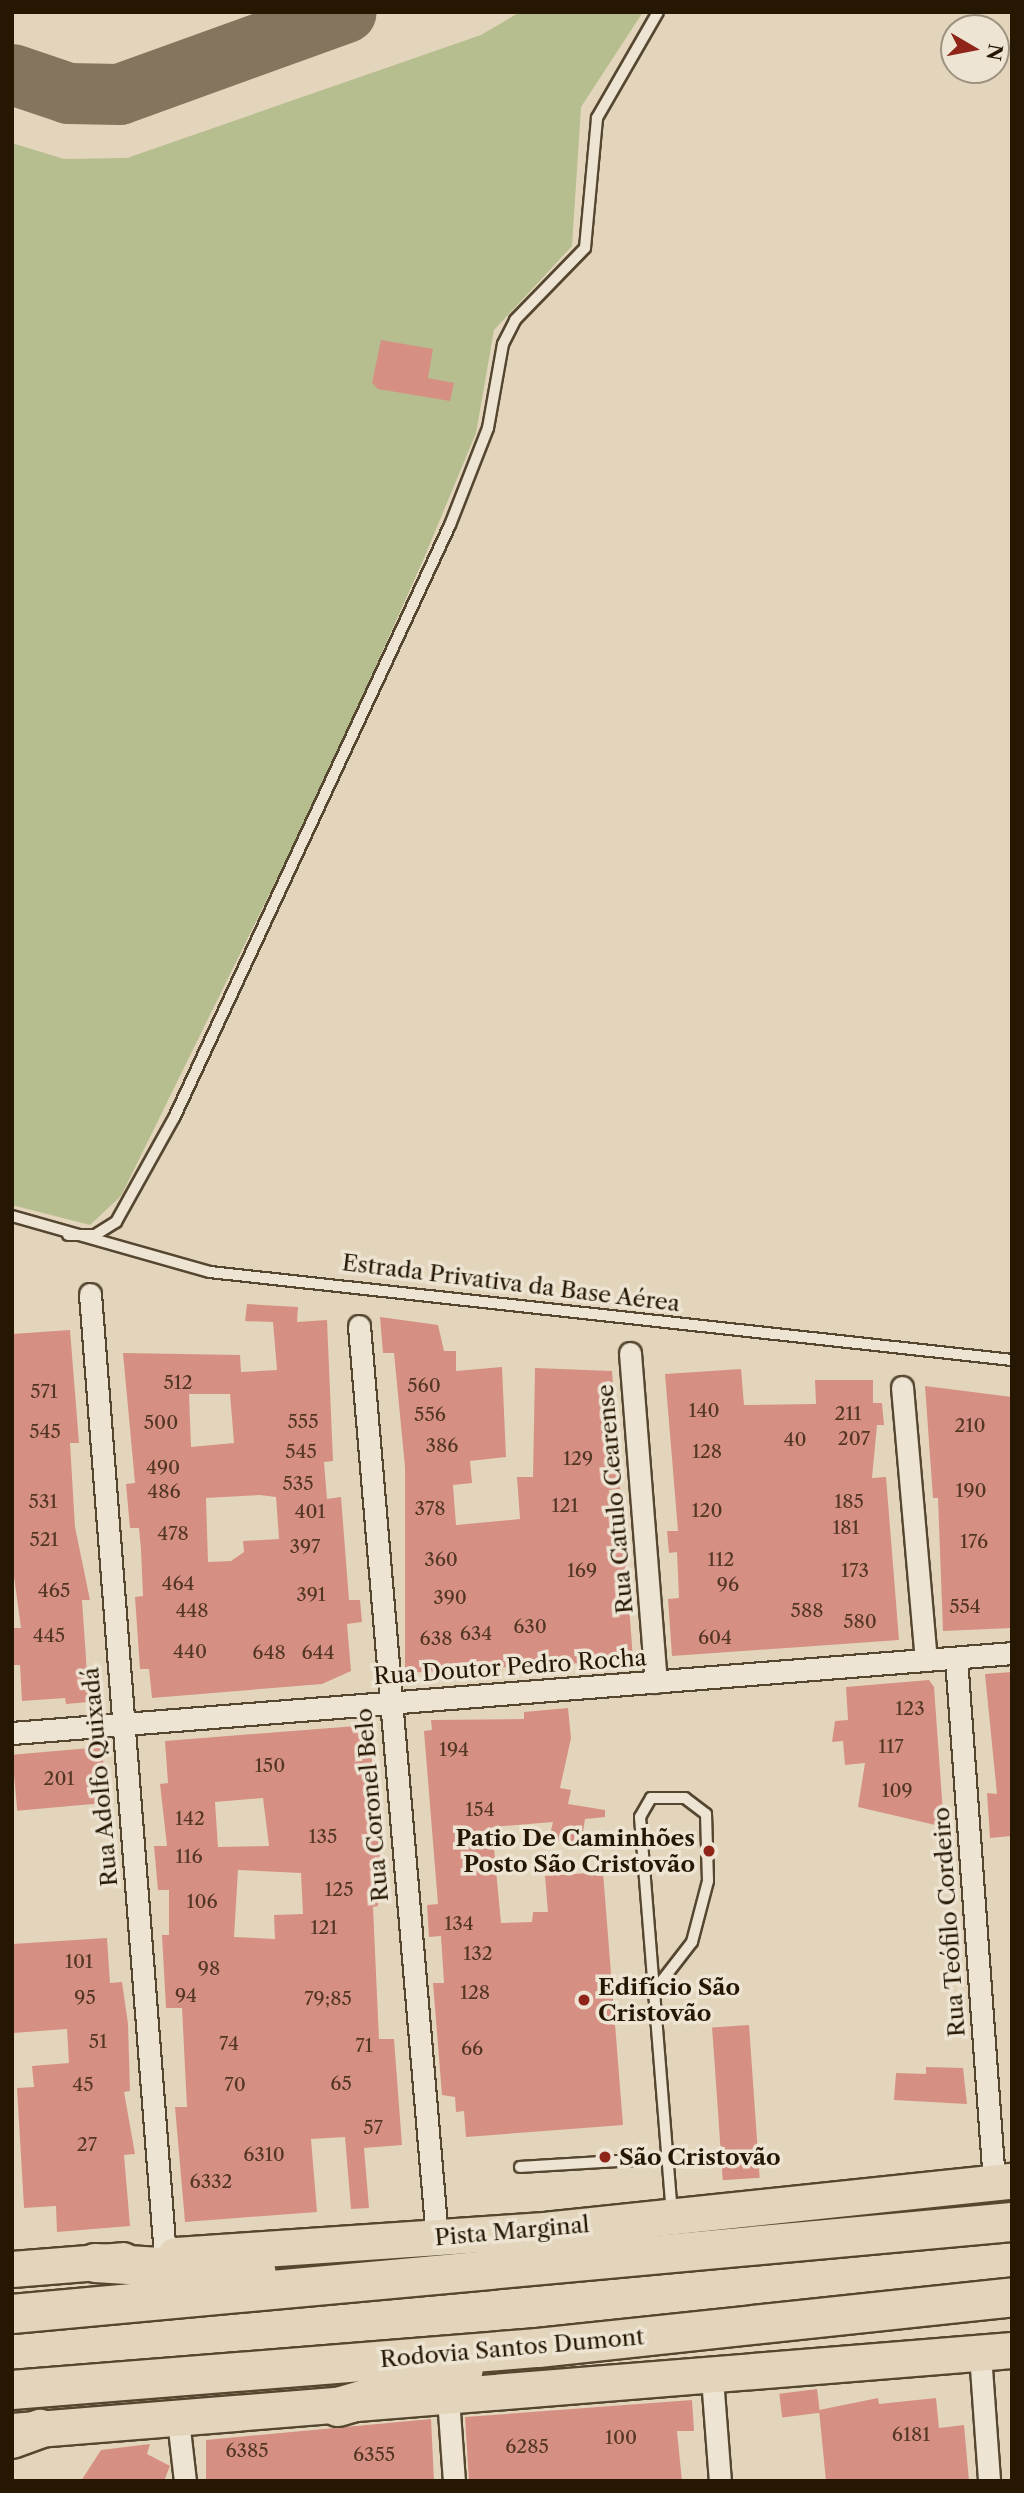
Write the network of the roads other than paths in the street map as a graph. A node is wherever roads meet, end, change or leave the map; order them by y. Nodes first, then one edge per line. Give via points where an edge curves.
1 (658, 12) edge
2 (12, 1216) edge
3 (68, 1234) junction
4 (90, 1294) dead end
5 (359, 1326) dead end
6 (630, 1353) dead end
7 (1012, 1360) edge
8 (902, 1387) dead end
9 (1012, 1653) edge
10 (956, 1658) junction
11 (926, 1660) junction
12 (656, 1682) junction
13 (389, 1703) junction
14 (121, 1724) junction
15 (12, 1733) edge
16 (654, 1991) junction
17 (667, 2158) junction
18 (520, 2167) dead end
19 (1003, 2182) edge
20 (672, 2213) junction
21 (1012, 2222) edge
22 (437, 2238) junction
23 (165, 2255) junction
24 (94, 2263) junction
25 (12, 2269) edge
26 (385, 2280) junction
27 (1012, 2297) edge
28 (12, 2314) edge
29 (538, 2348) junction
30 (996, 2352) edge
31 (712, 2378) junction
32 (12, 2390) edge
33 (448, 2398) junction
34 (338, 2407) junction
35 (178, 2420) junction
36 (22, 2433) edge
37 (184, 2471) edge
38 (170, 2481) edge
39 (454, 2481) edge
40 (720, 2481) edge
41 (989, 2481) edge

1 - 3 lane via 597,118 585,248 515,320 503,344 488,428 450,525 174,1118 116,1222 95,1235
2 - 3 lane, Estrada Privativa da Base Aérea
3 - 7 lane, Estrada Privativa da Base Aérea via 210,1272
4 - 14 street, Rua Adolfo Quixadá
5 - 13 street, Rua Coronel Belo
6 - 12 street, Rua Catulo Cearense
8 - 11 street
9 - 10 street, Rua Doutor Pedro Rocha
10 - 11 street, Rua Doutor Pedro Rocha
10 - 19 street, Rua Teófilo Cordeiro
11 - 12 street, Rua Doutor Pedro Rocha
12 - 13 street, Rua Doutor Pedro Rocha
13 - 14 street, Rua Doutor Pedro Rocha
13 - 22 street, Rua Coronel Belo
14 - 15 street, Rua Doutor Pedro Rocha
14 - 23 street, Rua Adolfo Quixadá
16 - 16 lane via 640,1817 651,1798 685,1798 706,1814 708,1881 692,1942
16 - 17 lane
17 - 18 lane
17 - 20 lane
19 - 20 main road, Pista Marginal
20 - 22 main road, Pista Marginal
21 - 26 highway
22 - 23 main road, Pista Marginal
23 - 24 main road, Pista Marginal
24 - 25 main road, Pista Marginal
24 - 26 highway
26 - 28 highway
27 - 29 highway, Rodovia Santos Dumont
29 - 32 highway, Rodovia Santos Dumont
29 - 34 highway
30 - 31 main road
30 - 41 street
31 - 33 main road
31 - 40 street
33 - 34 main road
33 - 39 street
34 - 35 main road
35 - 36 main road
35 - 37 street
37 - 38 lane

